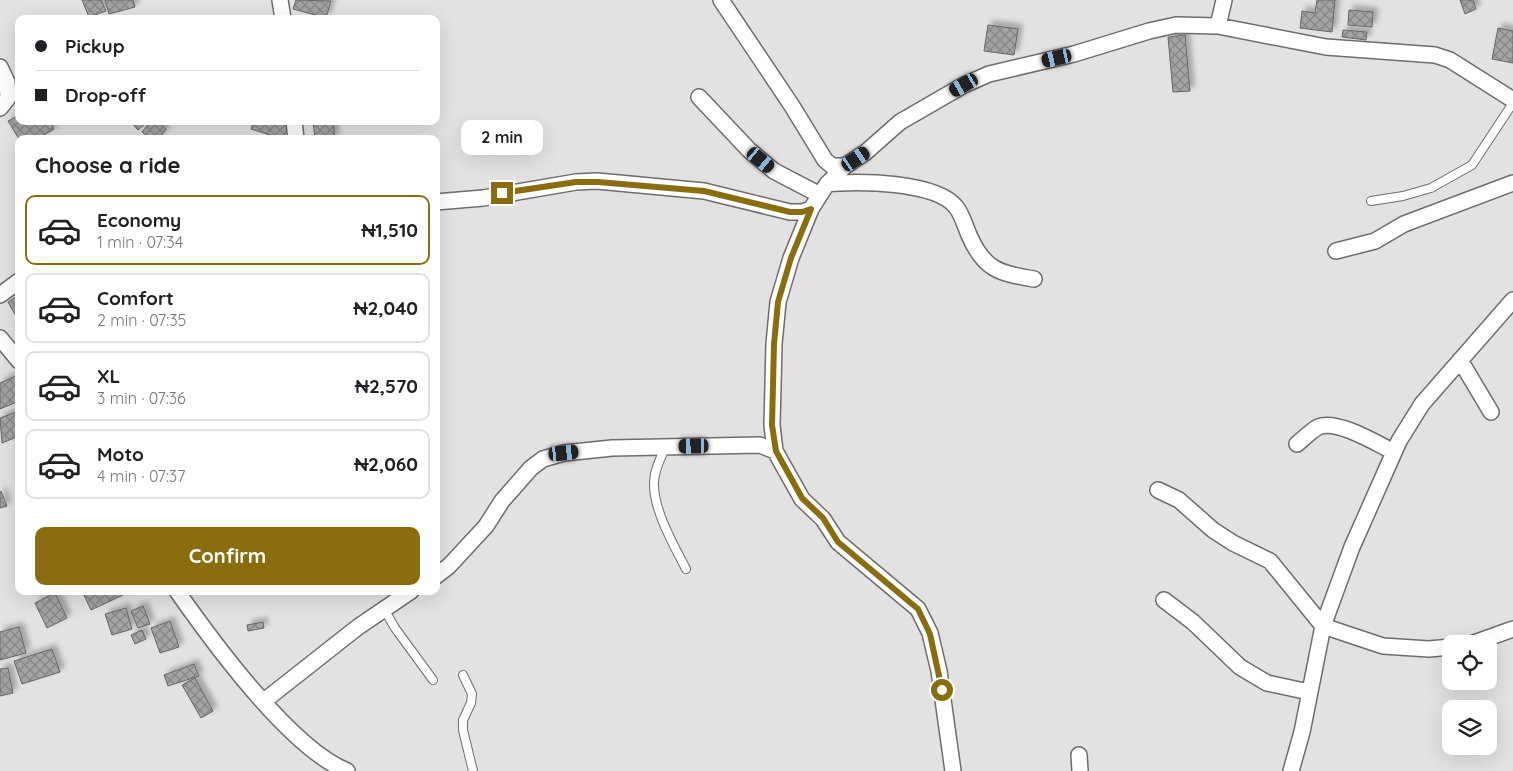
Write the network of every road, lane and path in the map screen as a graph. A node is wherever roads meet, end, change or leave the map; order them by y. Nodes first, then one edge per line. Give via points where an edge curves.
1 (280, 0) edge
2 (721, 0) edge
3 (1224, 0) edge
4 (282, 15) edge
5 (1218, 26) junction
6 (0, 67) edge
7 (699, 96) dead end
8 (1513, 102) edge
9 (0, 108) edge
10 (845, 166) junction
11 (1513, 183) edge
12 (824, 189) junction
13 (1371, 201) dead end
14 (440, 202) edge
15 (811, 209) junction
16 (1336, 252) dead end
17 (1034, 279) dead end
18 (15, 284) edge
19 (0, 295) edge
20 (1513, 300) edge
21 (0, 338) edge
22 (15, 356) edge
23 (1460, 360) junction
24 (1491, 412) dead end
25 (1297, 444) dead end
26 (666, 446) junction
27 (776, 451) junction
28 (1394, 452) junction
29 (1158, 490) dead end
30 (686, 569) dead end
31 (440, 573) edge
32 (180, 595) edge
33 (405, 595) edge
34 (1164, 600) dead end
35 (384, 609) junction
36 (1323, 626) junction
37 (1513, 629) edge
38 (1496, 635) edge
39 (1442, 648) edge
40 (463, 675) dead end
41 (433, 680) dead end
42 (1309, 692) junction
43 (264, 701) junction
44 (1079, 755) dead end
45 (347, 771) edge
46 (473, 771) edge
47 (952, 771) edge
48 (1080, 771) edge
49 (1291, 771) edge

1 - 4 street
2 - 10 street via 825,160 832,166
3 - 5 street
5 - 8 street via 1326,47 1435,55 1450,60
5 - 10 street via 1176,25 989,74 900,122
6 - 9 street via 8,98
7 - 12 street via 748,150 774,170
8 - 13 lane via 1472,165 1431,188
10 - 12 street
11 - 16 street via 1404,224 1375,241
12 - 15 street
12 - 17 street via 863,182 920,188 943,195 956,207 979,255 1003,274
14 - 15 street via 483,198 576,182 598,182 704,191 790,212
15 - 27 street via 778,302 772,425
18 - 19 street
20 - 23 street
21 - 22 street
23 - 24 street
23 - 28 street via 1422,404
25 - 28 street via 1317,428 1329,425
26 - 27 street via 760,444
26 - 30 lane via 655,473 654,490
26 - 31 street via 612,448 543,458
27 - 47 street via 802,498 823,518 838,542 918,609 930,634 939,671
28 - 36 street via 1352,547
29 - 36 street via 1179,500 1233,543 1270,561
32 - 43 street via 202,627
33 - 35 street
34 - 42 street via 1193,622 1240,667 1267,683
35 - 41 lane via 394,628
35 - 43 street
36 - 39 street via 1383,646
36 - 42 street
37 - 38 street
40 - 46 lane via 472,694 462,730
42 - 49 street
43 - 45 street via 300,740
44 - 48 street

